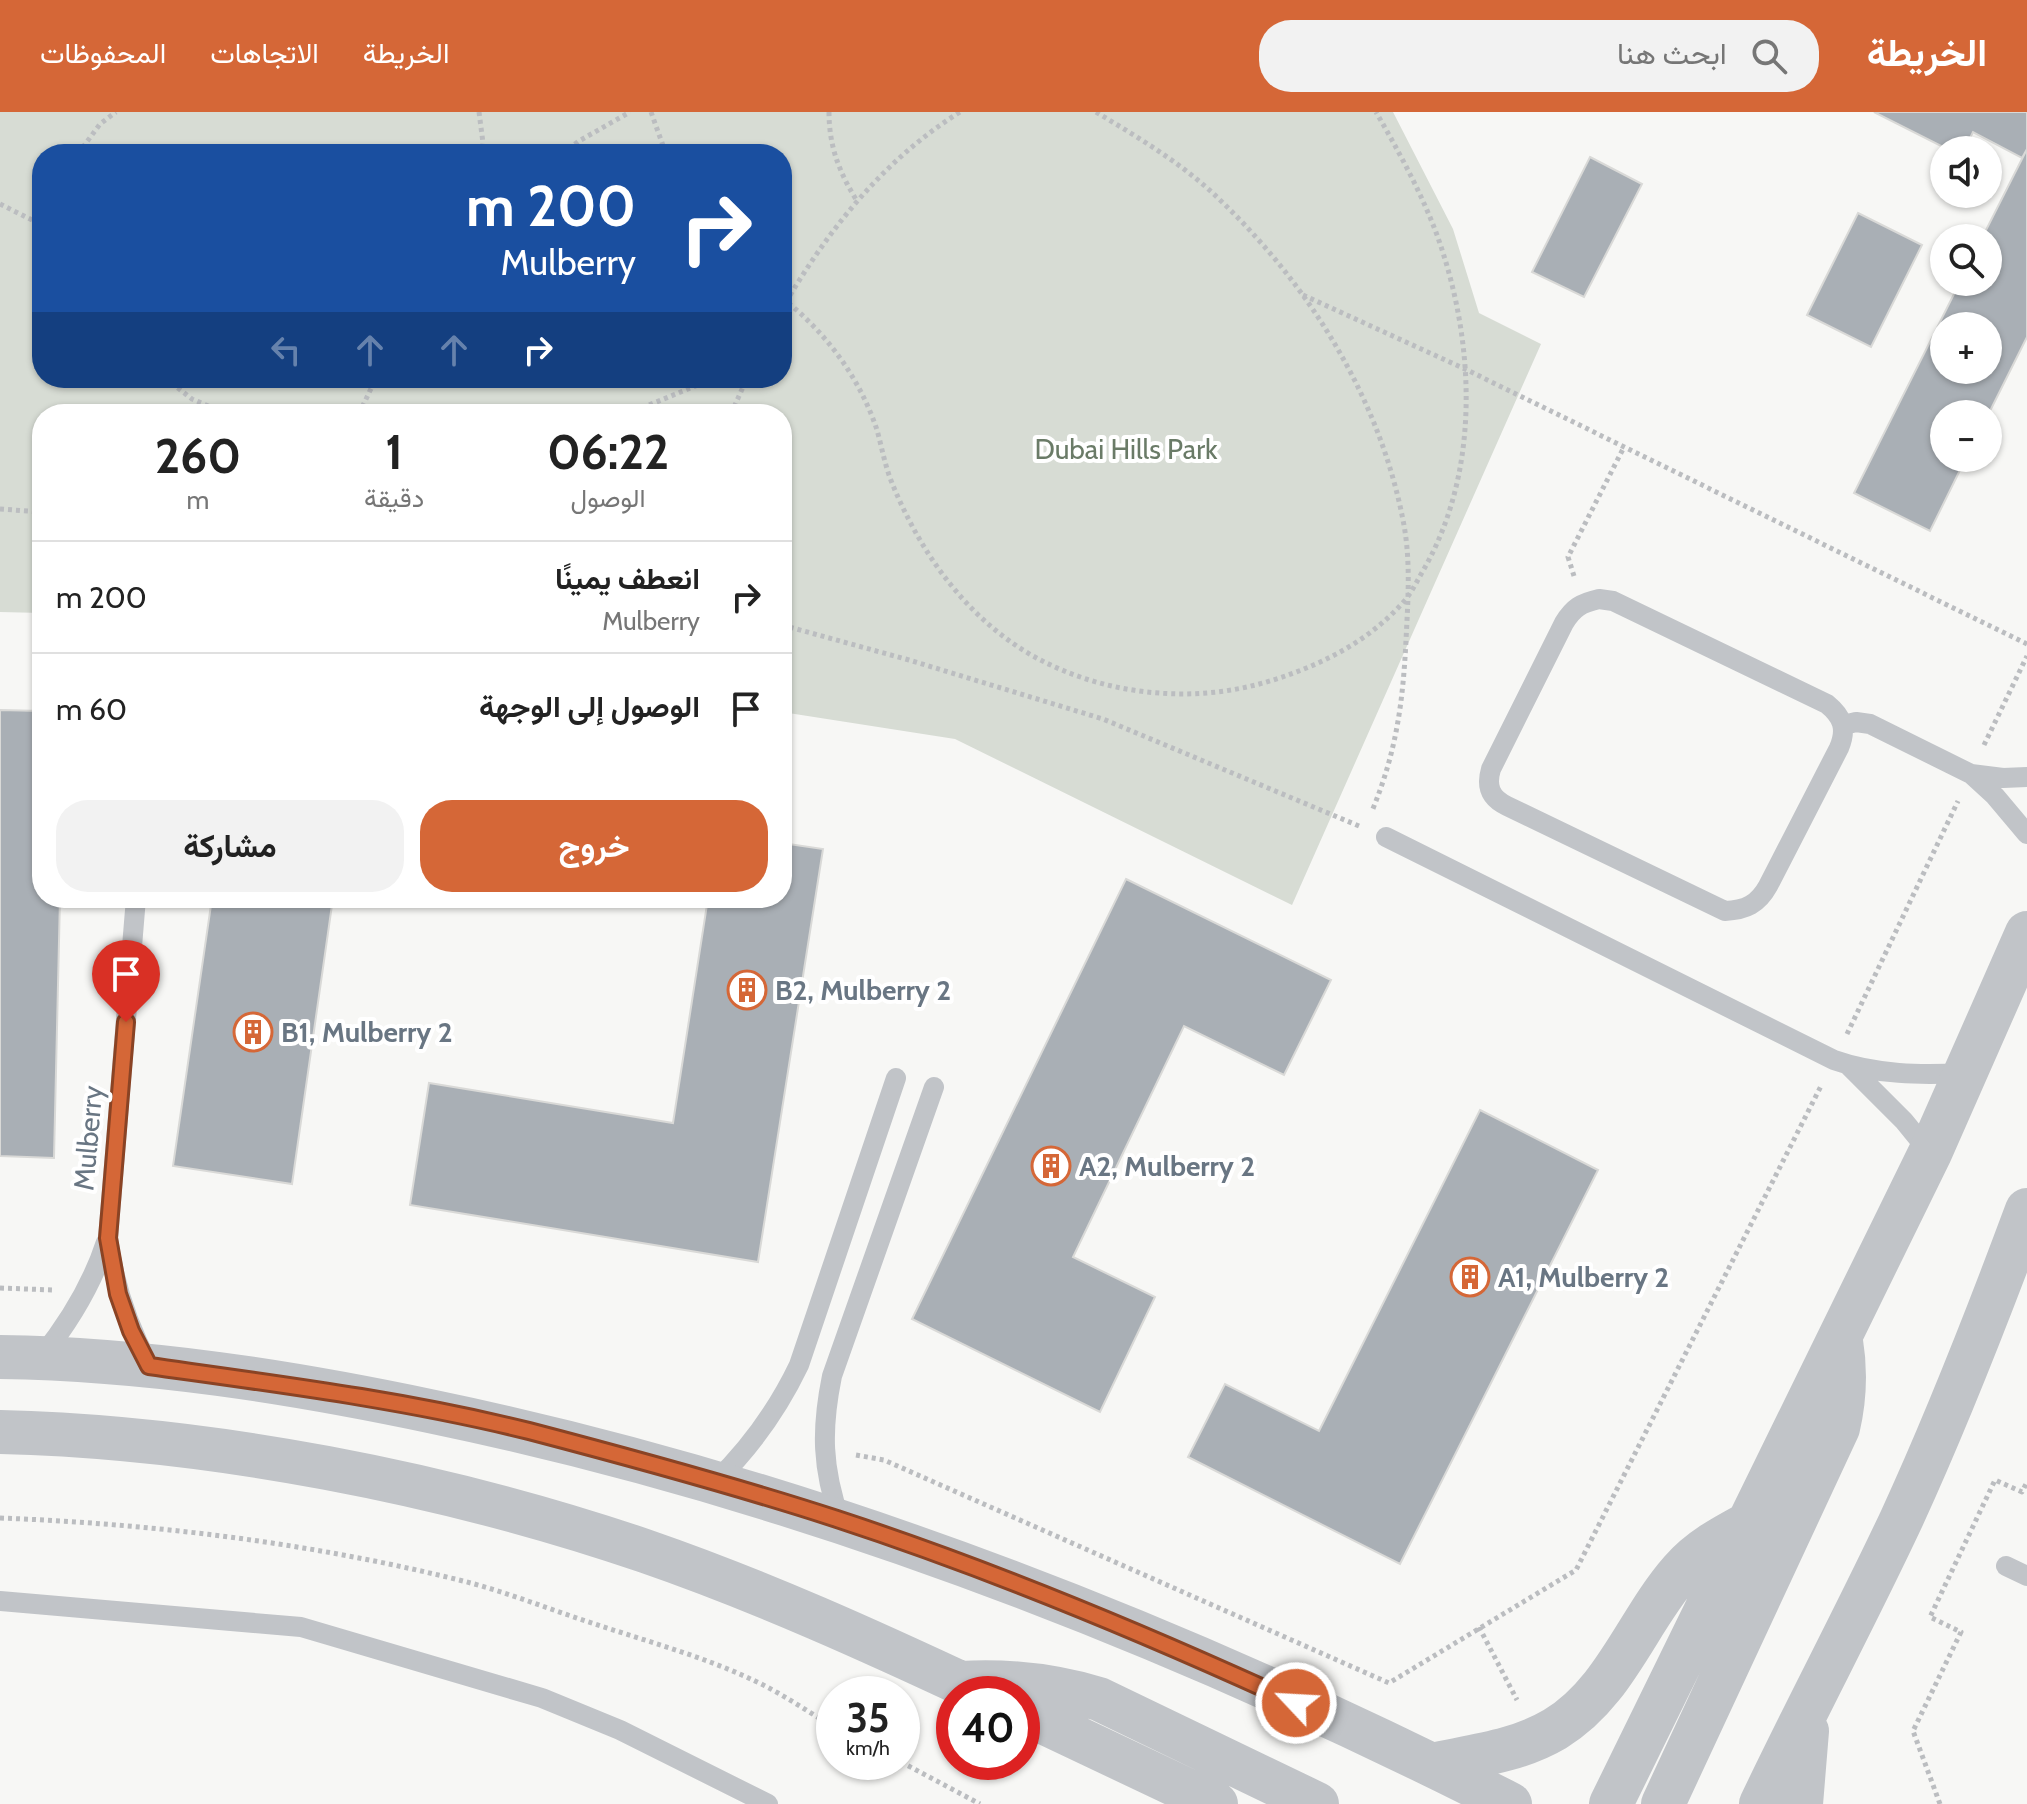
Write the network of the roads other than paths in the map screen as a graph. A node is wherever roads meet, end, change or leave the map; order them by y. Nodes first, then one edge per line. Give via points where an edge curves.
1 (1844, 725) junction
2 (1971, 774) junction
3 (2027, 777) edge
4 (2027, 834) edge
5 (1386, 837) road end
6 (135, 908) edge
7 (2027, 933) edge
8 (1842, 1063) junction
9 (1965, 1073) junction
10 (896, 1078) dead end
11 (934, 1087) dead end
12 (1930, 1153) junction
13 (2027, 1210) edge
14 (108, 1238) junction
15 (1840, 1339) junction
16 (21, 1357) edge
17 (149, 1366) junction
18 (0, 1432) edge
19 (714, 1482) junction
20 (840, 1520) junction
21 (1751, 1522) junction
22 (2006, 1566) dead end
23 (2027, 1576) edge
24 (0, 1601) edge
25 (945, 1676) edge
26 (1040, 1685) edge
27 (1811, 1699) junction
28 (1040, 1721) edge
29 (1432, 1765) junction
30 (1198, 1799) edge
31 (768, 1804) edge
32 (1317, 1804) edge
33 (1510, 1804) edge
34 (1611, 1804) edge
35 (1663, 1804) edge
36 (1761, 1804) edge
37 (1801, 1804) edge

1 - 1 lane via 1839,748 1762,898 1739,910 1725,911 1496,801 1488,780 1564,623 1584,602 1599,599 1613,601 1827,704
1 - 2 lane via 1870,724
2 - 3 lane
2 - 4 lane
5 - 8 lane
6 - 14 lane, Mulberry
7 - 9 street
8 - 9 lane via 1913,1074
8 - 12 lane via 1896,1112
9 - 12 street
10 - 19 lane via 799,1365 763,1430
11 - 20 lane via 832,1376 824,1449
12 - 15 street
13 - 27 street via 1947,1417
14 - 16 lane, Mulberry via 66,1326
14 - 17 lane, Mulberry via 118,1294
15 - 21 street
15 - 35 street via 1845,1382 1838,1428
16 - 17 street
17 - 19 street via 340,1392 528,1431
18 - 25 street via 264,1458 519,1512 766,1596
19 - 20 street
20 - 29 street via 1089,1614
21 - 29 street via 1712,1543 1682,1569 1598,1693 1559,1727 1511,1748
21 - 34 street
22 - 23 lane
24 - 31 lane via 301,1627 542,1698 620,1730
26 - 32 street via 1099,1699
27 - 36 street
27 - 37 street
28 - 30 street
29 - 33 street

